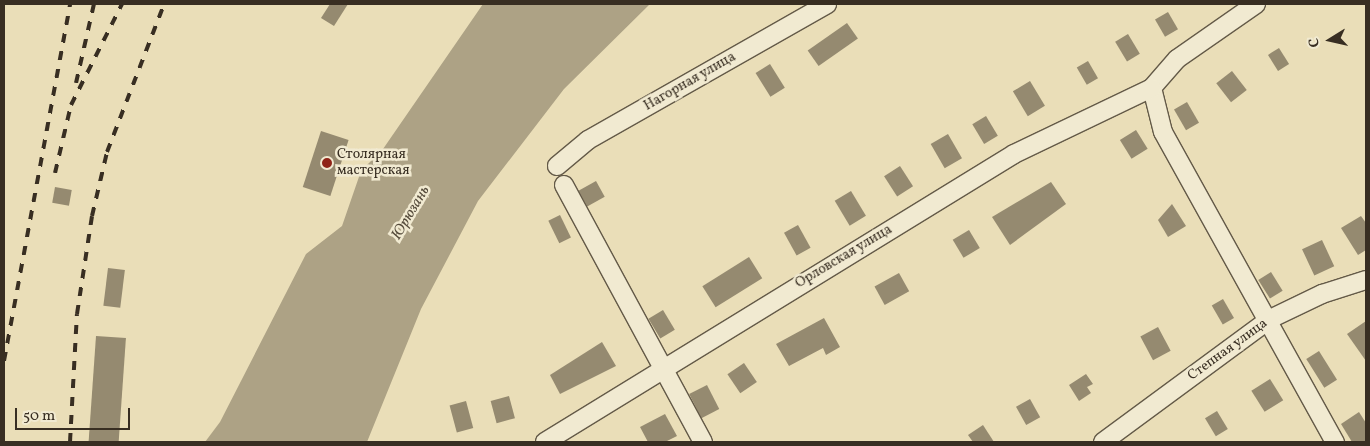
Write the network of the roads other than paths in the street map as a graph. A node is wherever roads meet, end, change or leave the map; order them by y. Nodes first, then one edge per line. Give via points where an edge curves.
1 (827, 4) edge
2 (1256, 4) edge
3 (1152, 88) junction
4 (557, 166) dead end
5 (564, 185) dead end
6 (1366, 280) edge
7 (1270, 319) junction
8 (662, 368) junction
9 (545, 442) edge
10 (703, 442) edge
11 (1103, 442) edge
12 (1335, 442) edge

1 - 4 street, Нагорная улица via 588,140
2 - 3 street via 1177,59
3 - 7 street via 1163,132
3 - 8 street, Орловская улица via 1014,154
5 - 8 street
6 - 7 street, Степная улица via 1322,294
7 - 11 street, Степная улица
7 - 12 street
8 - 9 street, Орловская улица
8 - 10 street

